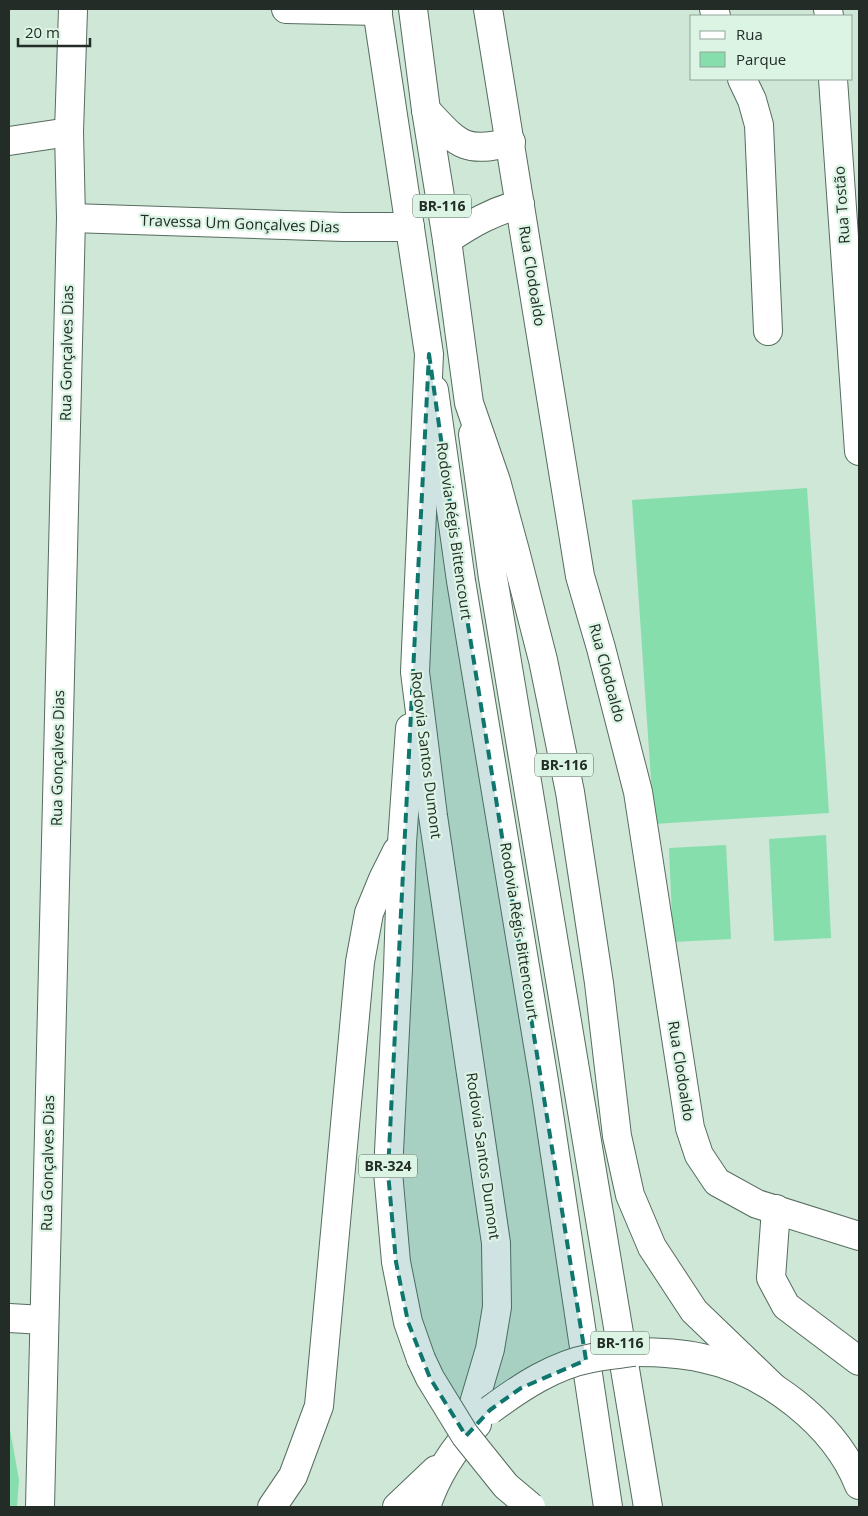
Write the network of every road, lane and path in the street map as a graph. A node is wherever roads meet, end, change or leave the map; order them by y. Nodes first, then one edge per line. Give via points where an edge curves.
1 (73, 9) edge
2 (286, 9) edge
3 (412, 9) edge
4 (488, 9) edge
5 (378, 10) edge
6 (742, 80) edge
7 (833, 80) edge
8 (426, 110) junction
9 (69, 132) junction
10 (9, 141) edge
11 (511, 142) junction
12 (520, 204) junction
13 (70, 218) junction
14 (410, 226) junction
15 (447, 240) junction
16 (768, 331) dead end
17 (429, 354) junction
18 (469, 403) junction
19 (859, 451) edge
20 (415, 672) junction
21 (402, 843) junction
22 (398, 969) joint
23 (776, 1209) junction
24 (859, 1236) edge
25 (9, 1318) edge
26 (44, 1320) junction
27 (859, 1361) edge
28 (773, 1387) junction
29 (798, 1405) junction
30 (458, 1446) junction
31 (859, 1446) edge
32 (859, 1485) edge
33 (40, 1507) edge
34 (272, 1507) edge
35 (397, 1507) edge
36 (426, 1507) edge
37 (531, 1507) edge
38 (608, 1507) edge
39 (648, 1507) edge

1 - 9 main road, Rua Gonçalves Dias
2 - 5 main road
3 - 8 main road, BR-116
4 - 11 main road, Rua Clodoaldo
5 - 14 main road, Rodovia Santos Dumont / BR-116
6 - 16 main road via 759,125
7 - 19 main road, Rua Tostão
8 - 11 main road via 468,147 485,148
8 - 15 main road, BR-116
9 - 10 main road
9 - 13 main road, Rua Gonçalves Dias
11 - 12 main road, Rua Clodoaldo
12 - 15 main road via 481,218
12 - 23 main road, Rua Clodoaldo via 580,576 602,648 638,792 690,1128 699,1156 717,1182 758,1204
13 - 14 main road, Travessa Um Gonçalves Dias via 344,227
13 - 26 main road, Rua Gonçalves Dias
14 - 17 main road, Rodovia Santos Dumont / BR-116
15 - 18 main road, BR-116
17 - 20 main road, Rodovia Santos Dumont / BR-116
17 - 38 main road, Rodovia Régis Bittencourt / BR-116 via 461,581 544,1081
18 - 28 main road, BR-116 via 496,481 515,552 543,660 570,792 599,983 617,1136 630,1195 652,1247 694,1310
18 - 39 main road, BR-116 via 493,578
20 - 21 main road, BR-116
20 - 30 main road, Rodovia Santos Dumont / BR-116 via 496,1243 497,1307 490,1349
21 - 22 main road, BR-116
21 - 34 main road via 369,913 360,962 319,1406 293,1476
22 - 37 main road, BR-324, bridge via 388,1172 396,1262 408,1322 430,1378 465,1435 506,1486
23 - 24 main road, Rua Clodoaldo
23 - 27 main road via 771,1278 786,1306
25 - 26 main road
26 - 33 main road, Rua Gonçalves Dias
28 - 29 main road
28 - 30 main road, bridge via 740,1370 685,1355 634,1352 591,1358 546,1374 521,1388 490,1410
29 - 31 main road
29 - 32 main road via 829,1436 854,1472
30 - 35 main road, BR-116
30 - 36 main road

